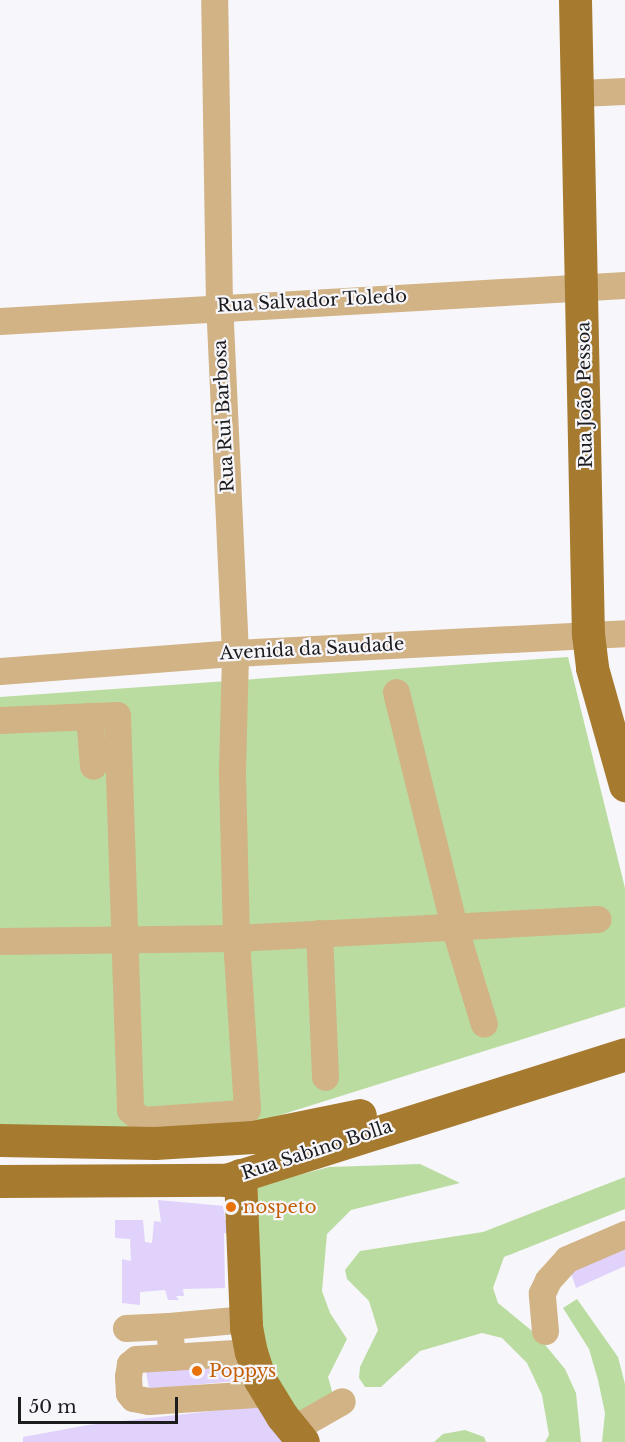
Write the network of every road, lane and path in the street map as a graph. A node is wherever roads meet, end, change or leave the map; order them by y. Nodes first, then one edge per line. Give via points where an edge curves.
1 (214, 0) edge
2 (575, 0) edge
3 (625, 91) edge
4 (579, 93) junction
5 (625, 285) edge
6 (583, 287) junction
7 (219, 306) junction
8 (0, 321) edge
9 (625, 633) edge
10 (588, 634) junction
11 (235, 653) junction
12 (0, 671) edge
13 (396, 692) dead end
14 (89, 716) junction
15 (0, 720) edge
16 (93, 766) dead end
17 (625, 785) edge
18 (598, 919) dead end
19 (454, 926) junction
20 (319, 933) junction
21 (236, 938) junction
22 (124, 939) junction
23 (0, 941) edge
24 (483, 1024) dead end
25 (625, 1033) edge
26 (625, 1054) edge
27 (325, 1077) dead end
28 (266, 1135) junction
29 (213, 1139) junction
30 (0, 1140) edge
31 (240, 1175) junction
32 (6, 1187) edge
33 (625, 1234) edge
34 (246, 1319) junction
35 (170, 1326) junction
36 (126, 1328) dead end
37 (545, 1332) dead end
38 (251, 1352) junction
39 (172, 1357) junction
40 (268, 1393) junction
41 (342, 1401) dead end
42 (298, 1436) edge

1 - 7 street, Rua Rui Barbosa
2 - 4 main road, Rua João Pessoa
3 - 4 street
4 - 6 main road, Rua João Pessoa
5 - 6 street, Rua Salvador Toledo
6 - 7 street, Rua Salvador Toledo
6 - 10 main road, Rua João Pessoa
7 - 8 street, Rua Salvador Toledo
7 - 11 street, Rua Rui Barbosa
9 - 10 street, Avenida da Saudade
10 - 11 street, Avenida da Saudade
10 - 17 main road, Rua João Pessoa via 592,668
11 - 12 street, Avenida da Saudade
11 - 21 street, Rua Rui Barbosa via 232,770
13 - 19 street
14 - 15 street
14 - 16 street
14 - 22 street via 117,715
18 - 19 street
19 - 20 street
19 - 24 street
20 - 21 street
20 - 27 street
21 - 22 street
21 - 22 street, Rua Rui Barbosa via 247,1109 235,1116 142,1120 130,1110
22 - 23 street
25 - 28 main road, Rua Sabino Bolla via 517,1070 377,1110
26 - 31 main road, Rua Sabino Bolla
28 - 29 main road, Rua Sabino Bolla
28 - 31 main road
29 - 30 main road, Rua Sabino Bolla via 155,1143
29 - 31 main road via 233,1152 233,1171
31 - 32 main road, Rua Sabino Bolla
31 - 34 main road
33 - 37 street via 567,1259 548,1280 542,1293
34 - 35 street
34 - 38 main road
35 - 36 street
35 - 39 street
38 - 39 street
38 - 40 main road
39 - 40 street via 136,1359 130,1364 128,1384 133,1398 149,1401
40 - 42 main road
41 - 42 street

